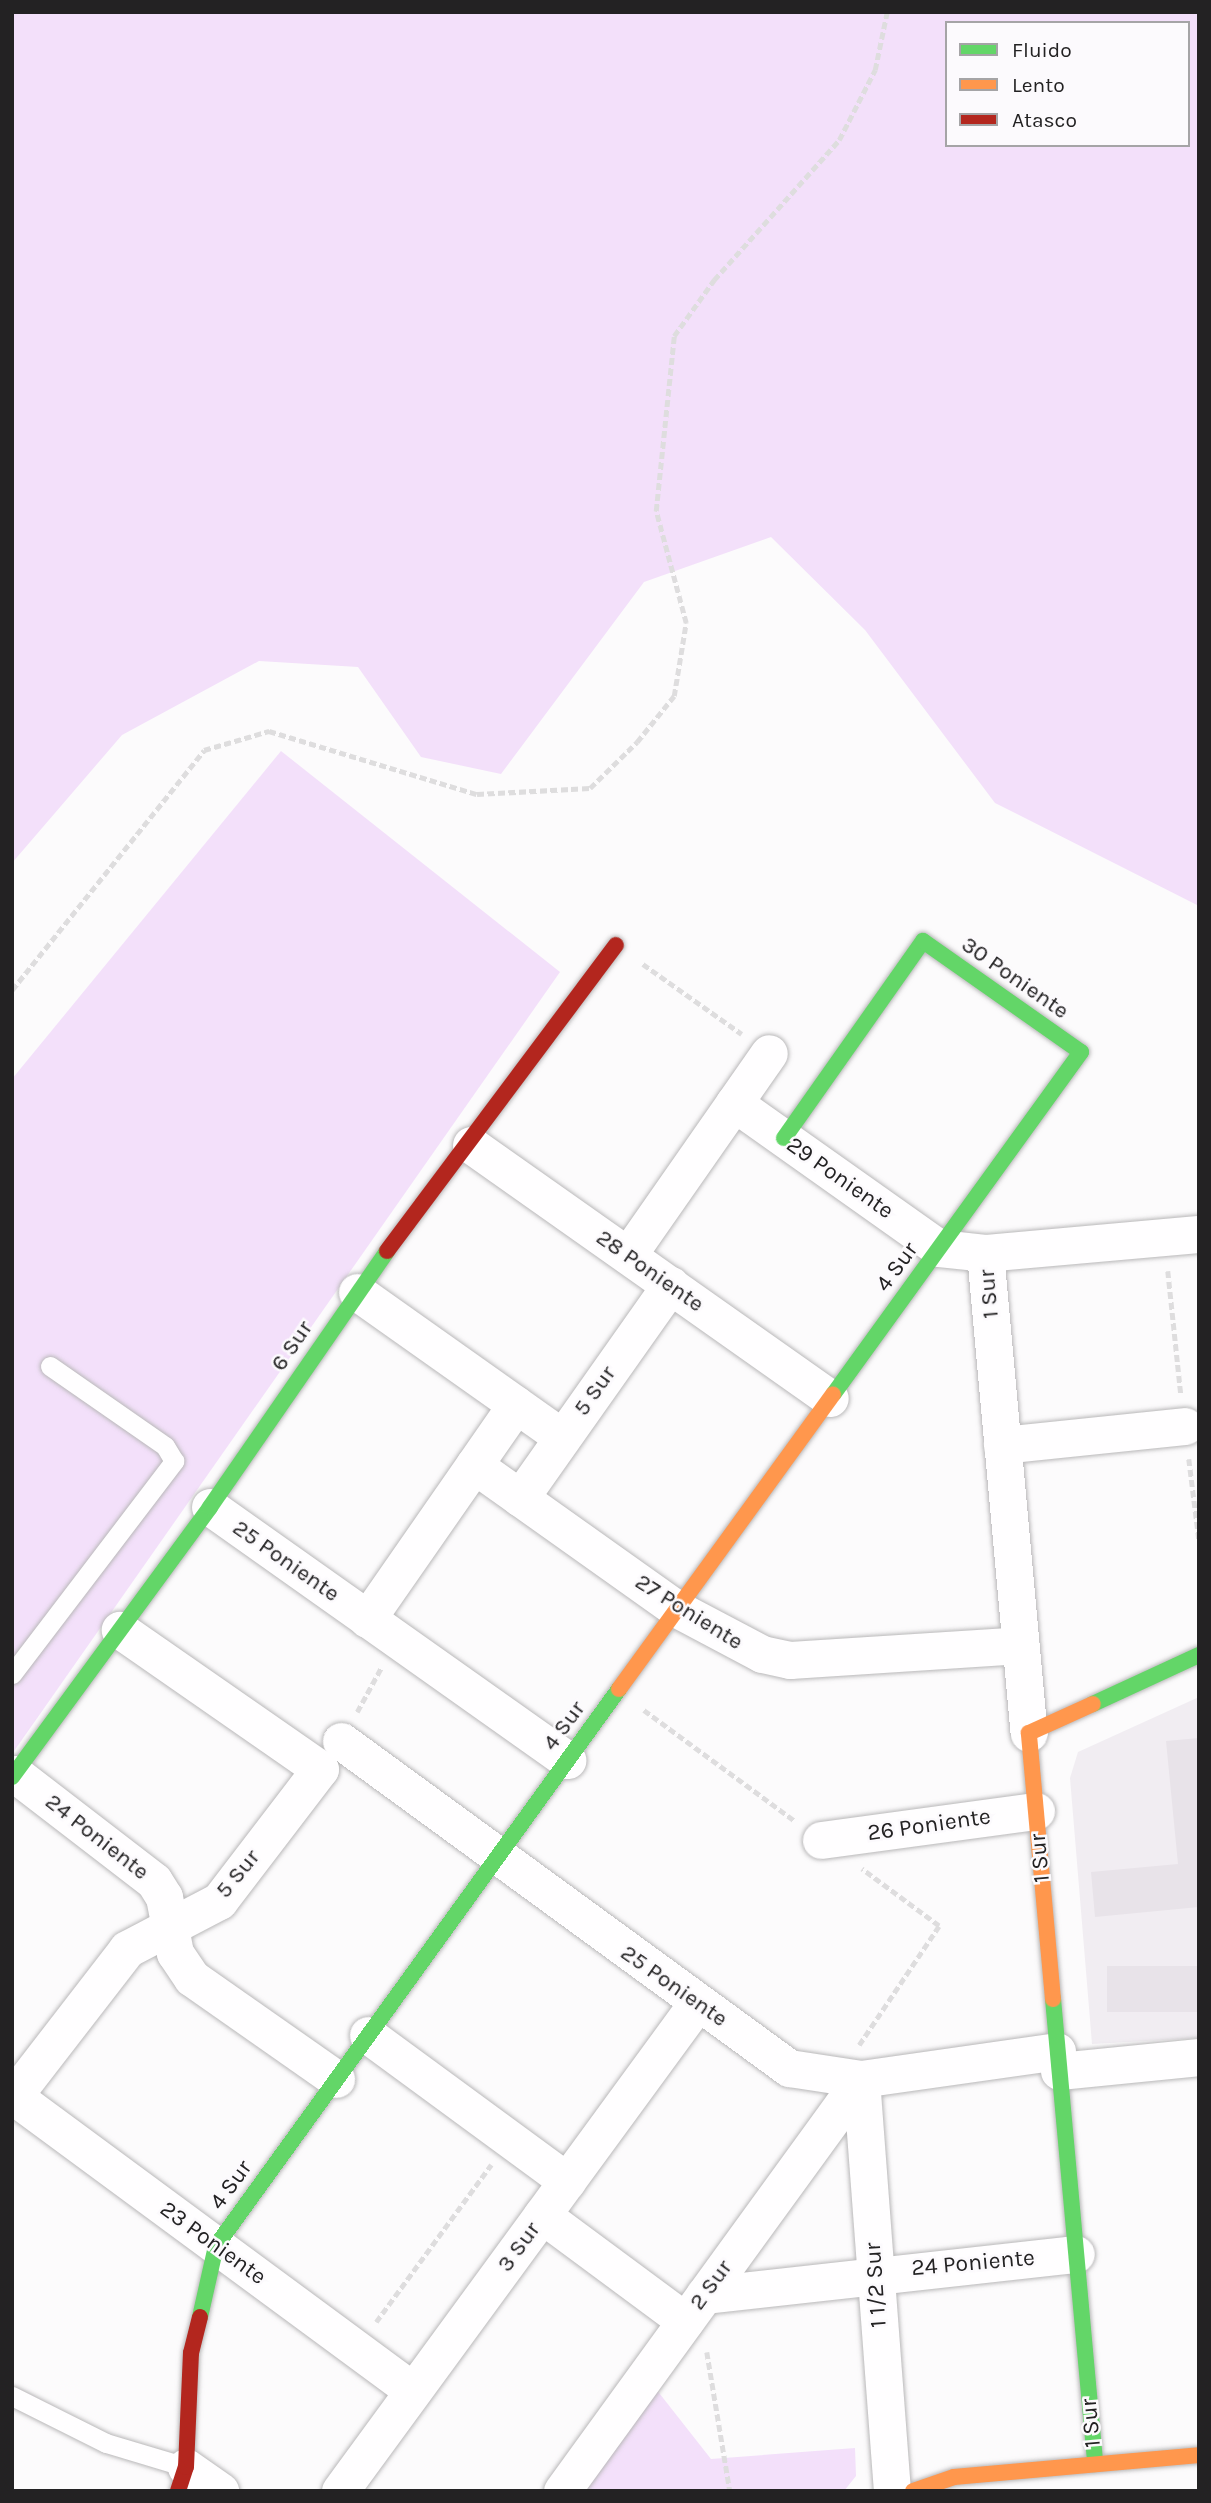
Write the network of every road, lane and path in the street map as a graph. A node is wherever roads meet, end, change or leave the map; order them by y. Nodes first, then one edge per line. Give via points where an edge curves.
1 (887, 12) edge
2 (616, 945) joint
3 (12, 990) edge
4 (1081, 1052) joint
5 (769, 1053) joint
6 (734, 1103) junction
7 (784, 1138) junction
8 (471, 1144) junction
9 (1182, 1236) edge
10 (939, 1248) junction
11 (985, 1253) junction
12 (628, 1255) junction
13 (670, 1285) junction
14 (356, 1292) junction
15 (50, 1366) dead end
16 (830, 1398) junction
17 (516, 1405) junction
18 (1185, 1426) junction
19 (562, 1437) junction
20 (1002, 1445) junction
21 (474, 1465) junction
22 (520, 1498) junction
23 (210, 1507) junction
24 (1199, 1539) edge
25 (677, 1609) junction
26 (367, 1619) junction
27 (120, 1630) junction
28 (396, 1639) junction
29 (1021, 1645) junction
30 (1199, 1655) edge
31 (12, 1674) edge
32 (1028, 1733) junction
33 (330, 1755) junction
34 (567, 1760) junction
35 (13, 1774) edge
36 (1036, 1811) junction
37 (821, 1840) dead end
38 (496, 1859) junction
39 (170, 1926) junction
40 (697, 2003) junction
41 (368, 2035) junction
42 (1199, 2057) edge
43 (1058, 2061) junction
44 (336, 2079) junction
45 (861, 2079) junction
46 (13, 2096) edge
47 (510, 2139) junction
48 (567, 2181) junction
49 (542, 2215) junction
50 (216, 2246) junction
51 (1076, 2254) junction
52 (875, 2272) junction
53 (696, 2306) junction
54 (356, 2349) junction
55 (413, 2391) junction
56 (12, 2396) edge
57 (1199, 2455) edge
58 (1095, 2464) junction
59 (182, 2479) edge
60 (220, 2491) edge
61 (340, 2491) edge
62 (562, 2491) edge
63 (730, 2491) edge
64 (892, 2491) edge
65 (914, 2491) edge

1 - 3 path via 875,70 839,140 714,280 674,336 656,511 686,623 674,696 636,742 590,788 477,794 269,731 204,750
2 - 5 path
2 - 8 street, 6 Sur
4 - 7 street, 30 Poniente via 923,940
4 - 10 street, 4 Sur
5 - 6 street
6 - 7 street, 29 Poniente
6 - 12 street
7 - 10 street, 29 Poniente
8 - 12 street, 28 Poniente
8 - 14 street, 6 Sur
9 - 11 street, 29 Poniente
9 - 18 path
10 - 11 street, 29 Poniente
10 - 16 street, 4 Sur
11 - 20 street, 1 Sur
12 - 13 street, 28 Poniente
13 - 16 street, 28 Poniente
13 - 19 street, 5 Sur
14 - 17 street
14 - 23 street, 6 Sur
15 - 31 lane via 165,1446 174,1461
16 - 25 street, 4 Sur
17 - 19 street
17 - 21 street
18 - 20 street
18 - 24 path
19 - 22 street, 5 Sur
20 - 29 street, 1 Sur
21 - 22 street, 27 Poniente
21 - 26 street
22 - 25 street, 27 Poniente
23 - 26 street, 25 Poniente
23 - 27 street, 6 Sur
25 - 29 street, 27 Poniente via 733,1642 790,1660
25 - 34 street, 4 Sur
26 - 28 street, 25 Poniente
27 - 33 street, 25 Poniente
27 - 35 street, 6 Sur
28 - 33 path
28 - 34 street, 25 Poniente
29 - 32 street, 1 Sur
30 - 32 street
32 - 36 street, 1 Sur
33 - 38 street, 25 Poniente
33 - 39 street, 5 Sur via 219,1901
34 - 38 street, 4 Sur
35 - 39 street, 24 Poniente via 143,1870 164,1897
36 - 37 street, 26 Poniente
36 - 43 street, 1 Sur
38 - 40 street, 25 Poniente
38 - 41 street, 4 Sur
39 - 44 street, 24 Poniente via 175,1953 192,1978
39 - 46 street, 5 Sur via 127,1949
40 - 45 street, 25 Poniente via 789,2067
40 - 48 street, 3 Sur
41 - 44 street, 4 Sur
41 - 47 street
42 - 43 street, 25 Poniente
43 - 45 street, 25 Poniente
43 - 51 street, 1 Sur
44 - 50 street, 4 Sur
45 - 52 street, 1 1/2 Sur
45 - 53 street, 2 Sur
46 - 50 street, 23 Poniente
47 - 48 street
47 - 54 path
48 - 49 street, 3 Sur
49 - 53 street
49 - 55 street, 3 Sur
50 - 54 street, 23 Poniente
50 - 59 street, 4 Sur via 191,2353
51 - 52 street, 24 Poniente
51 - 58 street, 1 Sur
52 - 53 street, 24 Poniente
52 - 64 street, 1 1/2 Sur
53 - 62 street, 2 Sur
53 - 63 path
54 - 55 street, 23 Poniente
55 - 61 street, 3 Sur
56 - 59 lane
57 - 58 street
58 - 65 street via 954,2477
59 - 60 street

